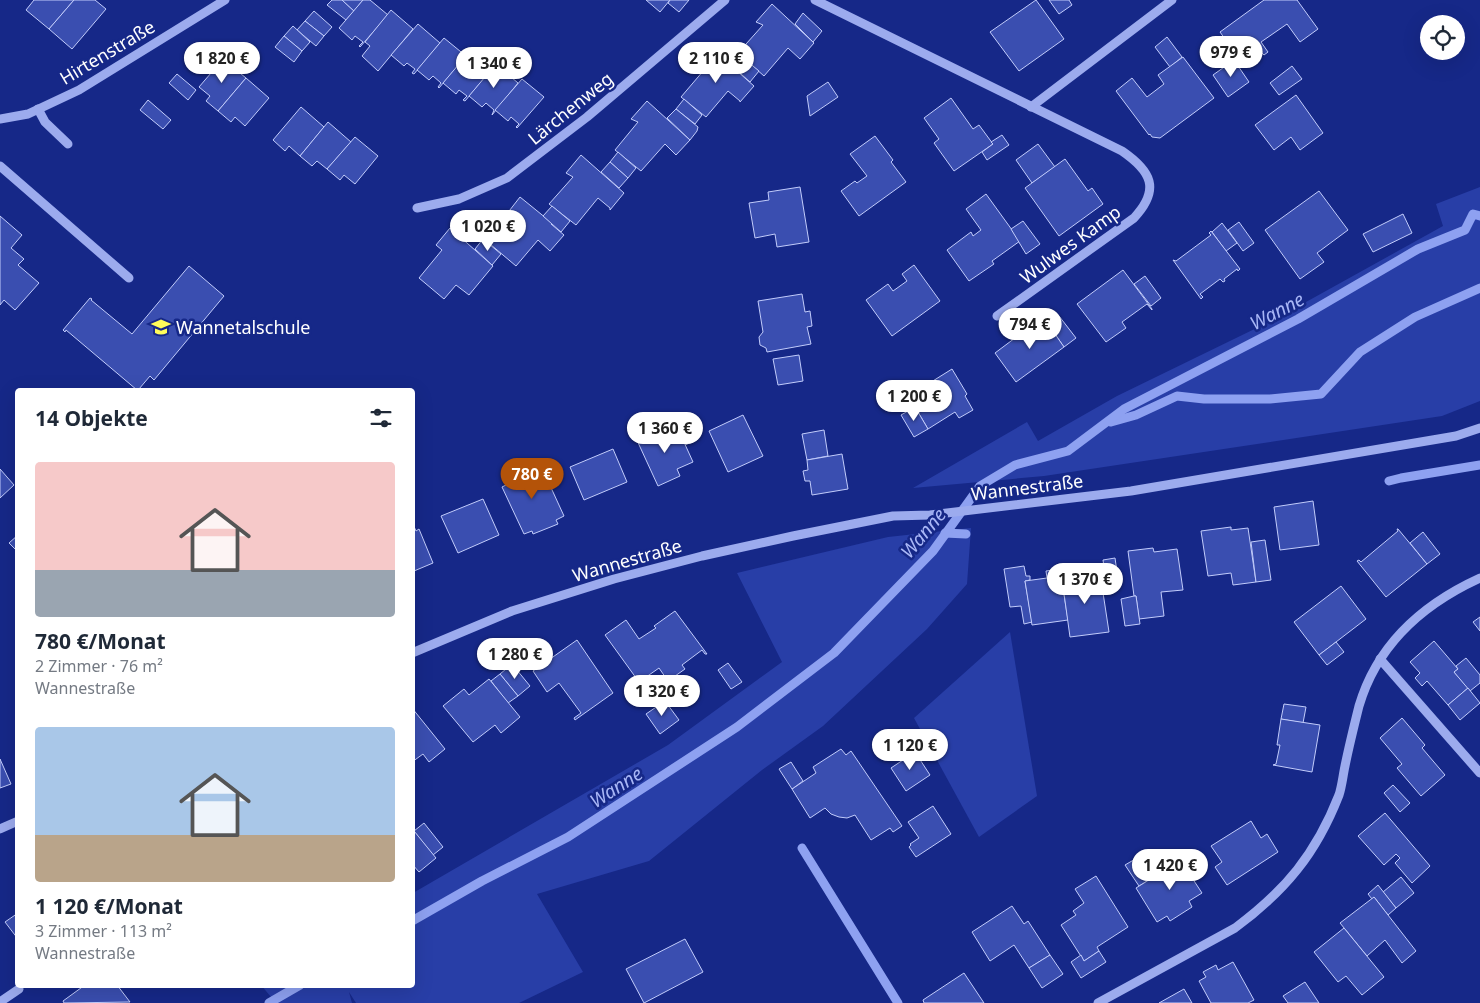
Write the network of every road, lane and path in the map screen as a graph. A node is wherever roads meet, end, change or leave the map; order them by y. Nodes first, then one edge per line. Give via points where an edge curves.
1 (226, 0) edge
2 (725, 0) edge
3 (815, 0) edge
4 (1172, 0) edge
5 (1030, 107) junction
6 (38, 109) junction
7 (0, 119) edge
8 (68, 144) dead end
9 (0, 166) edge
10 (417, 208) dead end
11 (129, 278) dead end
12 (997, 316) dead end
13 (1480, 428) edge
14 (1480, 578) edge
15 (415, 652) edge
16 (1380, 658) junction
17 (1480, 773) edge
18 (15, 822) edge
19 (0, 829) edge
20 (19, 989) dead end
21 (0, 1002) edge
22 (1098, 1003) edge

1 - 6 street, Hirtenstraße via 79,90
2 - 10 street, Lärchenweg via 587,117 507,178 459,199
3 - 5 street, Wulwes Kamp
4 - 5 street
5 - 12 street, Wulwes Kamp via 1122,151 1134,160 1149,178 1148,196 1134,218
6 - 7 street, Hirtenstraße
6 - 8 street via 45,122
9 - 11 street
13 - 15 street, Wannestraße via 1456,436 1131,491 930,515 893,516 793,536 614,579 512,611
14 - 16 street via 1446,595 1412,621
16 - 17 street
16 - 22 street via 1359,705 1340,793 1320,837 1292,877 1235,928
18 - 19 street
20 - 21 street

